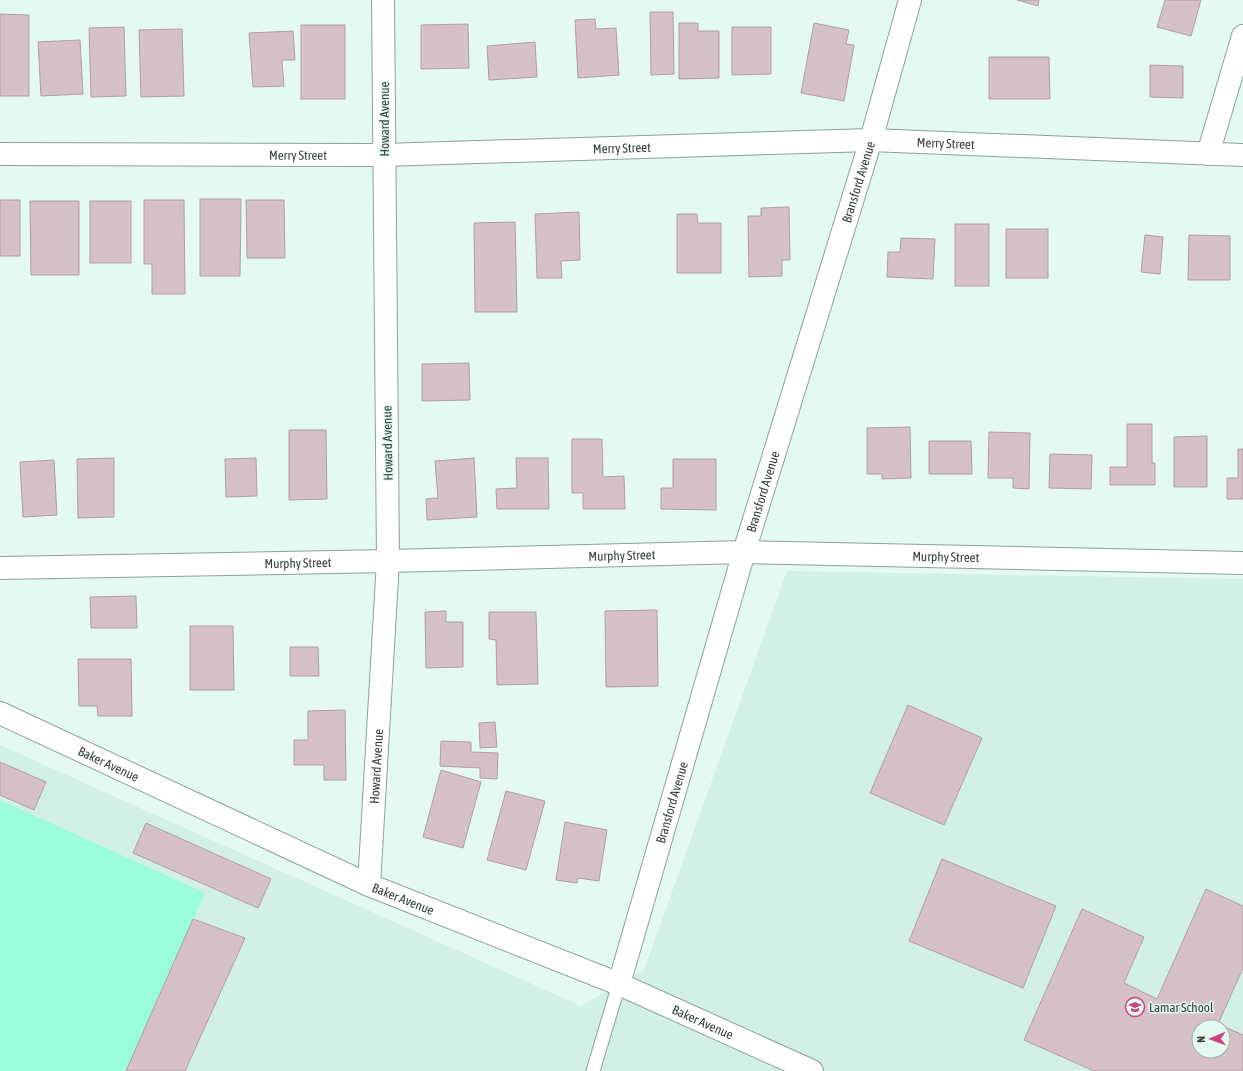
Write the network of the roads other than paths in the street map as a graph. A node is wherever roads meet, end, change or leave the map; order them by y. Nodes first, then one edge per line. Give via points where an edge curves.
1 (383, 0) edge
2 (910, 0) edge
3 (1243, 36) edge
4 (871, 140) junction
5 (0, 154) edge
6 (1208, 154) junction
7 (1243, 154) edge
8 (384, 155) junction
9 (744, 552) junction
10 (388, 561) junction
11 (1243, 563) edge
12 (0, 568) edge
13 (0, 713) edge
14 (369, 885) junction
15 (619, 984) junction
16 (593, 1071) edge
17 (812, 1071) edge

1 - 8 street, Howard Avenue
2 - 4 street, Bransford Avenue
3 - 6 street
4 - 6 street, Merry Street
4 - 8 street, Merry Street
4 - 9 street, Bransford Avenue
5 - 8 street, Merry Street
6 - 7 street, Merry Street
8 - 10 street, Howard Avenue
9 - 10 street, Murphy Street
9 - 11 street, Murphy Street
9 - 15 street, Bransford Avenue
10 - 12 street, Murphy Street
10 - 14 street, Howard Avenue
13 - 14 street, Baker Avenue
14 - 15 street, Baker Avenue
15 - 16 lane
15 - 17 street, Baker Avenue

